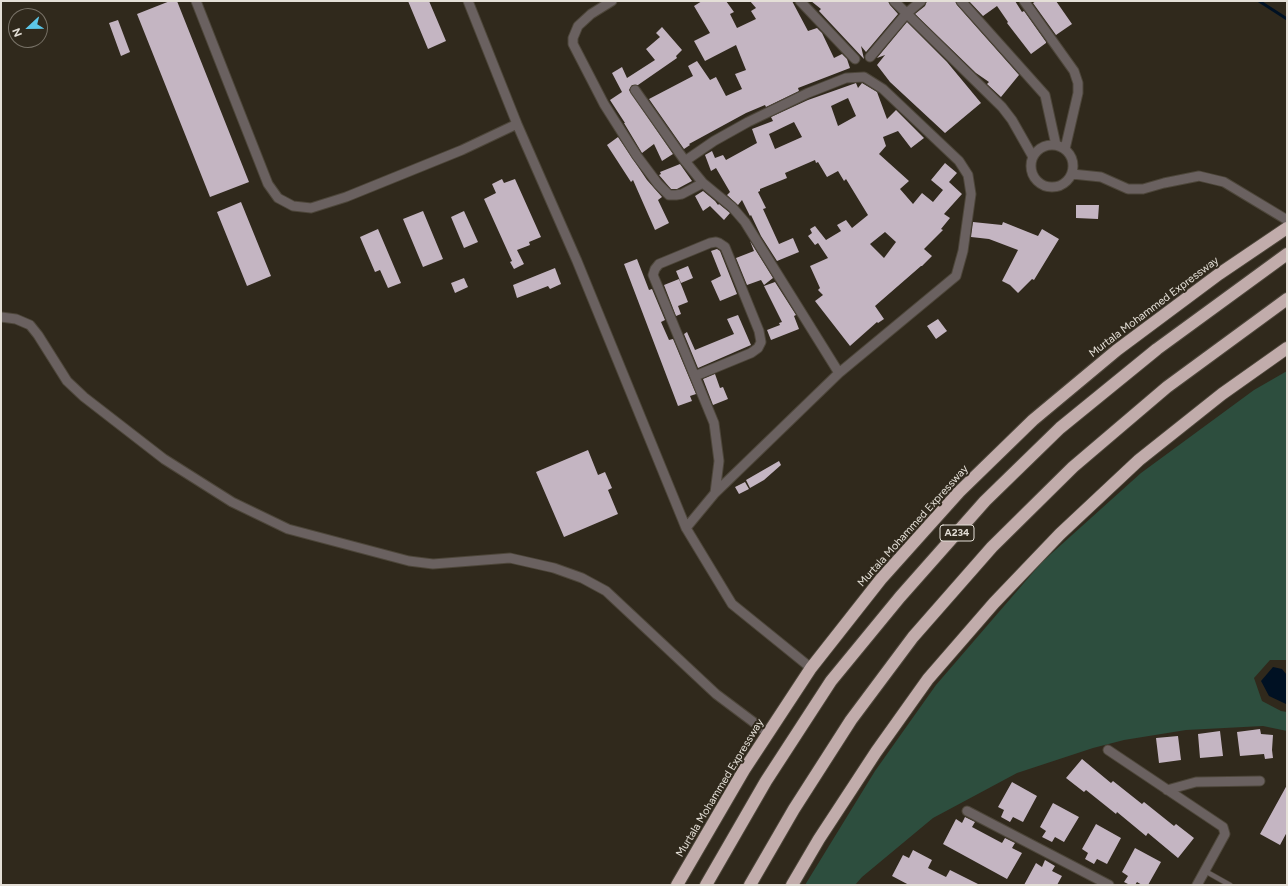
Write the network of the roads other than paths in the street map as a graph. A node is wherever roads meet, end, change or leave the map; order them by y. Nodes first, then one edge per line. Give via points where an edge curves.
1 (196, 1) edge
2 (468, 1) edge
3 (612, 1) edge
4 (800, 1) edge
5 (894, 1) edge
6 (921, 1) edge
7 (961, 1) edge
8 (1024, 1) edge
9 (907, 14) junction
10 (870, 57) dead end
11 (855, 59) dead end
12 (635, 90) dead end
13 (517, 124) junction
14 (1060, 147) junction
15 (1033, 157) junction
16 (685, 162) junction
17 (1072, 174) junction
18 (703, 183) junction
19 (1287, 220) edge
20 (1287, 228) edge
21 (1287, 254) edge
22 (1287, 299) edge
23 (1, 317) edge
24 (1287, 348) edge
25 (839, 373) junction
26 (695, 376) junction
27 (715, 493) junction
28 (686, 528) junction
29 (811, 668) junction
30 (768, 733) junction
31 (1108, 750) dead end
32 (1260, 781) dead end
33 (1167, 790) junction
34 (967, 811) dead end
35 (1205, 871) junction
36 (677, 885) edge
37 (706, 885) edge
38 (750, 885) edge
39 (792, 885) edge
40 (1109, 885) edge
41 (1197, 885) edge
42 (1230, 885) edge

1 - 13 street via 268,184 278,198 293,206 311,208 346,197 462,150
2 - 13 street
3 - 18 street via 578,26 573,38 576,50 604,104 658,184 669,195 676,196
4 - 11 street
5 - 9 street
6 - 9 street
7 - 14 street via 1045,95
8 - 14 street via 1074,71 1078,83 1078,93
9 - 10 street
9 - 15 street via 1002,107
12 - 16 street
13 - 28 street via 577,261
14 - 15 street via 1047,146 1038,150
14 - 17 street via 1071,156
15 - 17 street via 1031,166 1034,176 1040,183 1058,186 1066,182
16 - 18 street
16 - 25 street via 714,141 748,122 808,93 846,78 856,77 864,77 883,89 960,162 968,175 971,194 963,251 956,276
17 - 19 street via 1101,177 1128,189 1143,189 1199,176 1224,182
18 - 25 street via 732,207 745,222
20 - 29 highway, Murtala Mohammed Expressway via 1219,274 1117,350 1033,420 959,492 881,579
21 - 37 highway, A234 via 1151,354 1060,428 985,501 900,597 831,681 766,781
22 - 38 highway via 1167,387 1073,467 992,547 913,637 851,720 794,809
23 - 30 street via 16,319 30,325 67,381 84,398 164,459 232,502 288,529 410,561 433,564 510,558 554,568 582,578 606,591 716,694
24 - 39 highway via 1222,394 1139,460 1060,534 994,603 928,679 876,752
25 - 27 street
26 - 26 street via 653,275 659,264 710,243 719,243 725,247 759,331 761,342 751,353
26 - 27 street via 714,423 719,461
27 - 28 street
28 - 29 street via 732,604
29 - 30 highway, Murtala Mohammed Expressway
30 - 36 highway, Murtala Mohammed Expressway
31 - 33 street
32 - 33 street via 1196,782
33 - 35 street via 1223,827 1225,834
34 - 40 street
35 - 41 street
35 - 42 lane

